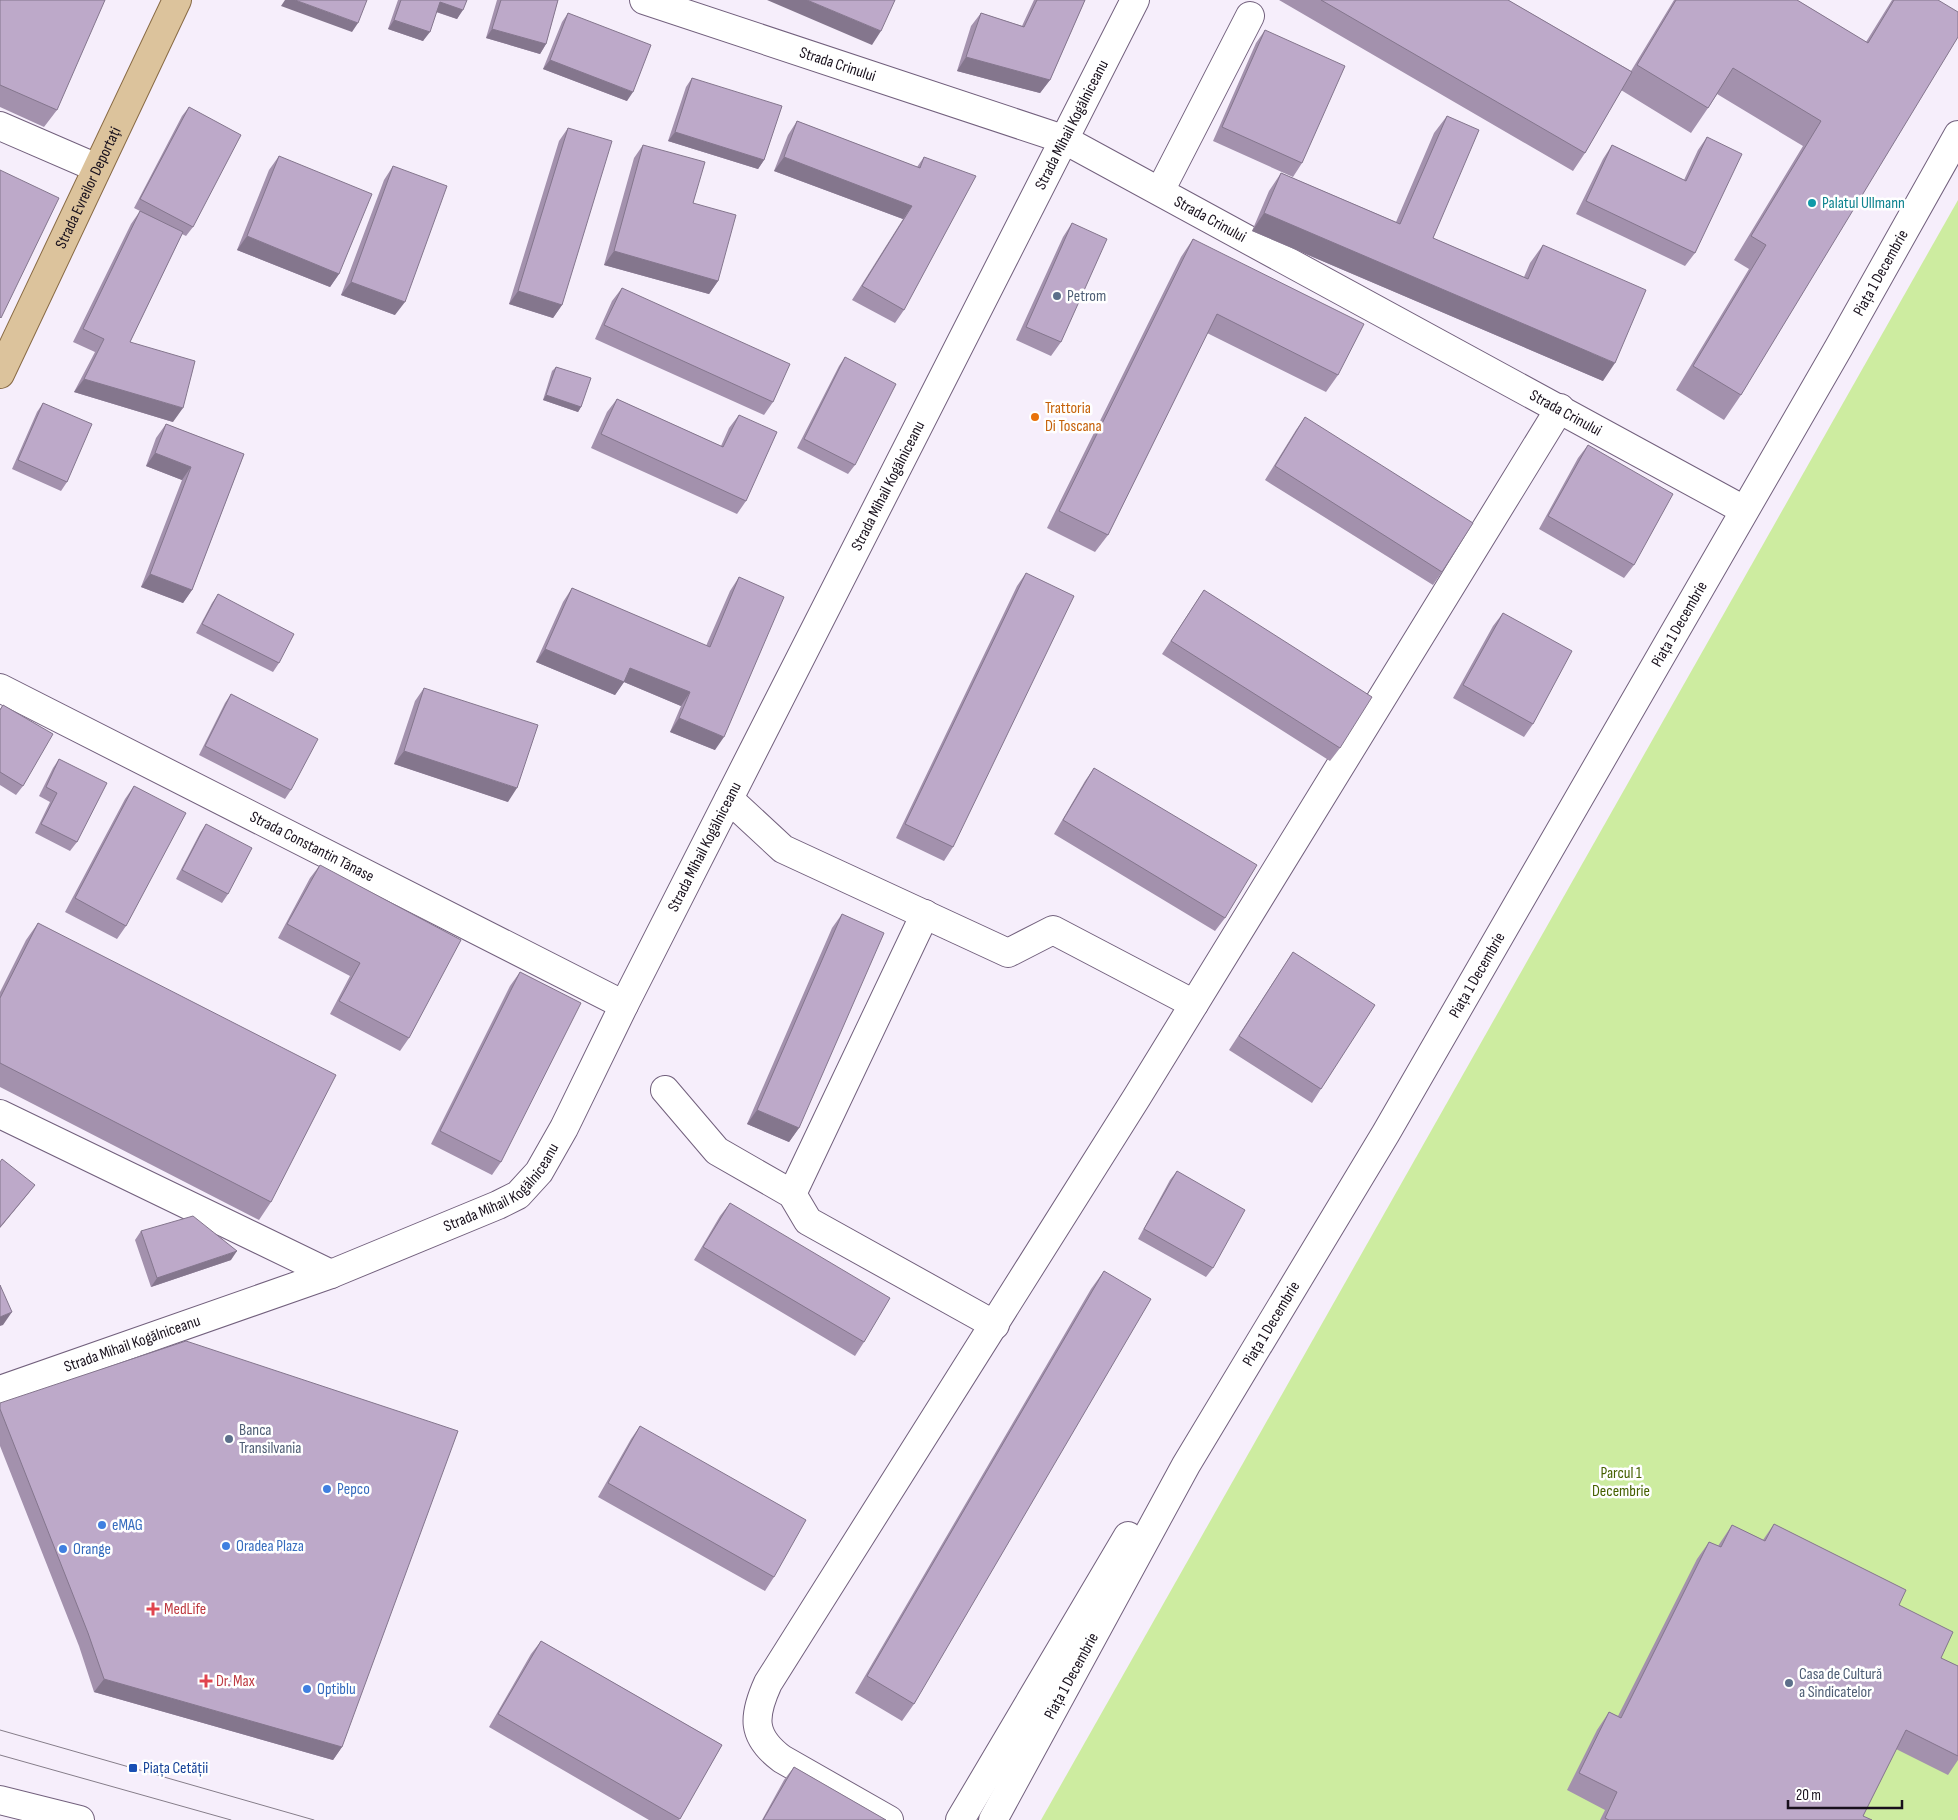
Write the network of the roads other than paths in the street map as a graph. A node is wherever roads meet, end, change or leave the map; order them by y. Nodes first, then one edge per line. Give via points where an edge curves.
1 (177, 0) edge
2 (644, 0) edge
3 (1135, 0) edge
4 (1250, 16) dead end
5 (0, 126) edge
6 (1958, 135) edge
7 (1063, 139) junction
8 (97, 168) junction
9 (1160, 191) junction
10 (0, 374) edge
11 (1560, 408) junction
12 (1744, 510) junction
13 (0, 688) edge
14 (729, 799) junction
15 (925, 914) junction
16 (1194, 1004) junction
17 (624, 1005) junction
18 (665, 1090) dead end
19 (0, 1114) edge
20 (792, 1194) junction
21 (331, 1274) junction
22 (995, 1325) junction
23 (0, 1390) edge
24 (1186, 1465) junction
25 (0, 1800) edge
26 (994, 1819) edge
27 (80, 1820) edge
28 (889, 1820) edge
29 (960, 1820) edge

1 - 8 main road, Strada Evreilor Deportaţi
2 - 7 street, Strada Crinului
3 - 7 street, Strada Mihail Kogălniceanu
4 - 9 street
5 - 8 street
6 - 12 street, Piața 1 Decembrie
7 - 9 street, Strada Crinului
7 - 14 street, Strada Mihail Kogălniceanu
8 - 10 main road, Strada Evreilor Deportaţi
9 - 11 street, Strada Crinului
11 - 12 street, Strada Crinului
11 - 16 street
12 - 24 street, Piața 1 Decembrie via 1386,1133
13 - 17 street, Strada Constantin Tănase
14 - 15 street via 783,849
14 - 17 street, Strada Mihail Kogălniceanu
15 - 16 street via 1008,953 1053,930
15 - 20 street
16 - 22 street
17 - 21 street, Strada Mihail Kogălniceanu via 540,1172 518,1195
18 - 20 street via 717,1151
19 - 21 street
20 - 22 street via 808,1221
21 - 23 street, Strada Mihail Kogălniceanu
22 - 28 street via 768,1683 759,1703 756,1725 770,1751
24 - 26 street, Piața 1 Decembrie
24 - 29 street via 1173,1471 1155,1491
25 - 27 street

